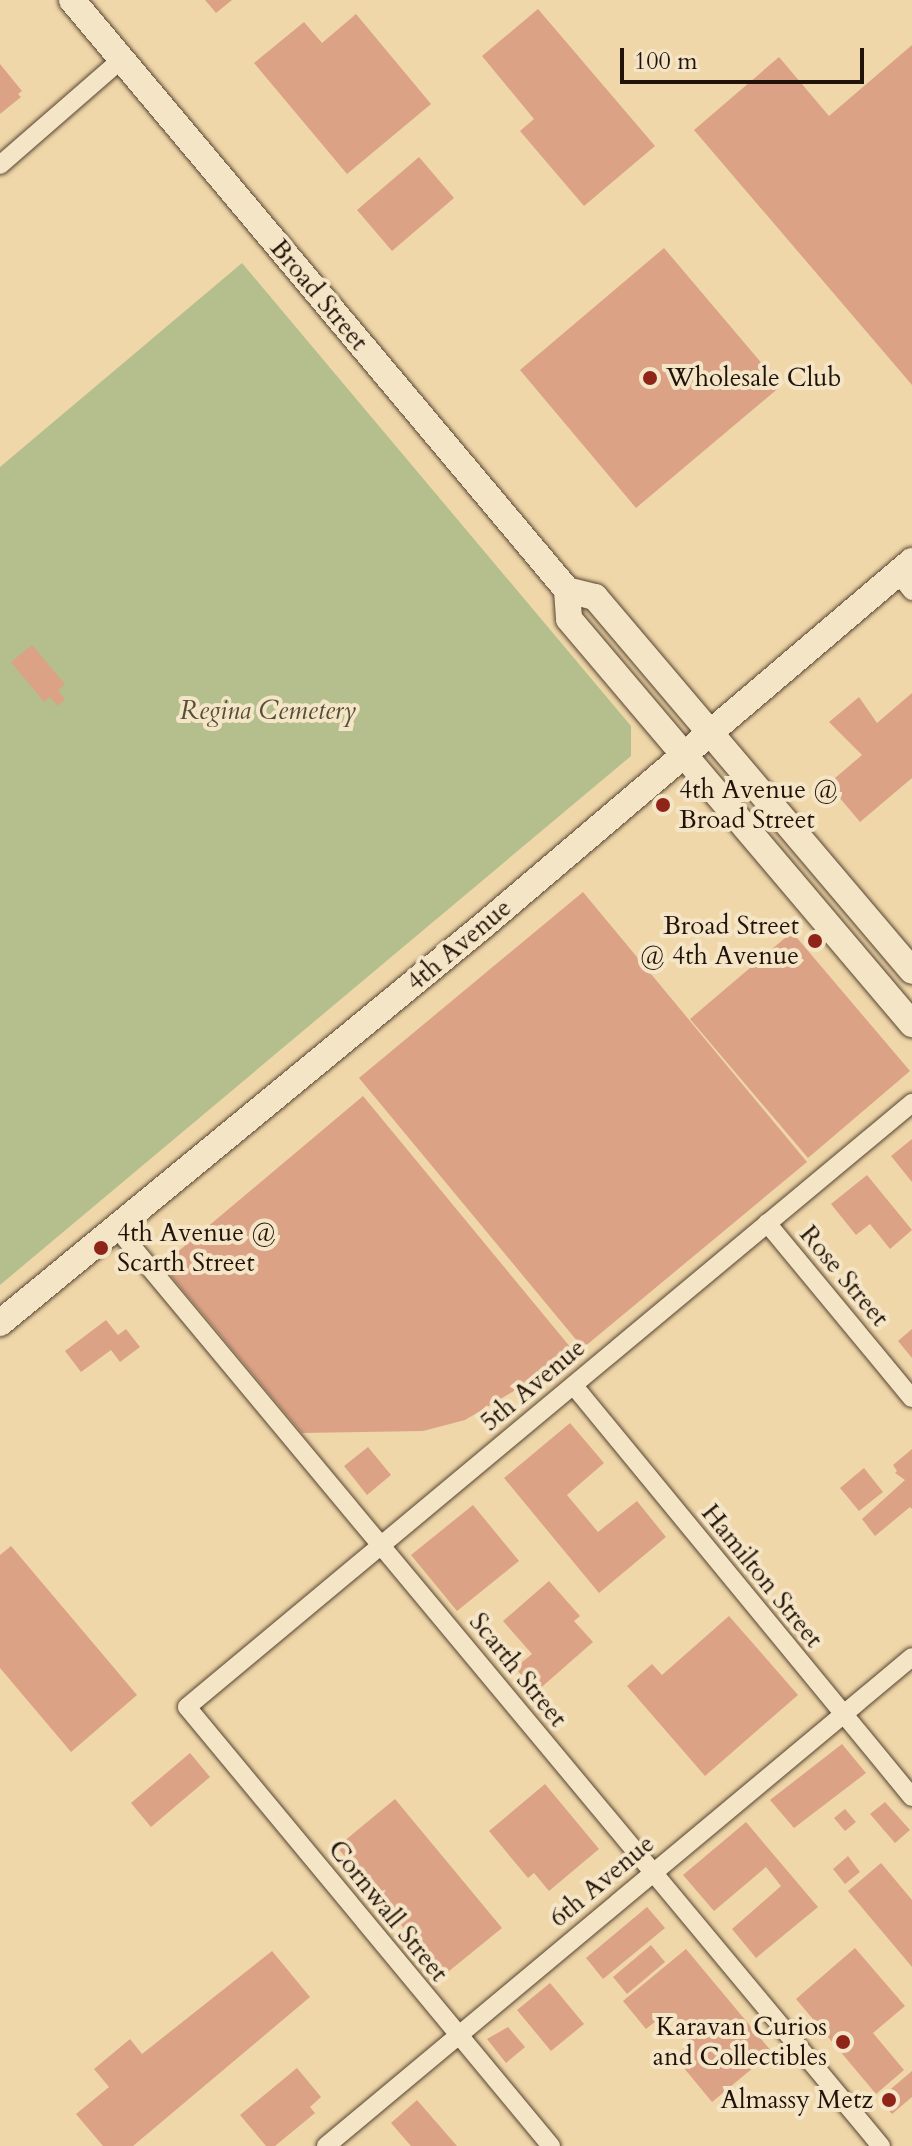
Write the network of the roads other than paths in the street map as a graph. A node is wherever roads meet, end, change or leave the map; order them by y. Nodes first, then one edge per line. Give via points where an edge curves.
1 (72, 0) edge
2 (122, 59) junction
3 (0, 165) edge
4 (907, 575) edge
5 (567, 590) junction
6 (711, 733) junction
7 (684, 756) junction
8 (912, 971) edge
9 (912, 1024) edge
10 (912, 1103) edge
11 (767, 1223) junction
12 (115, 1226) junction
13 (0, 1323) edge
14 (574, 1386) junction
15 (912, 1398) edge
16 (381, 1545) junction
17 (912, 1657) edge
18 (187, 1707) joint
19 (843, 1715) junction
20 (912, 1797) edge
21 (651, 1874) junction
22 (457, 2036) junction
23 (326, 2146) edge
24 (551, 2146) edge
25 (881, 2146) edge

1 - 2 main road, Broad Street
2 - 3 street
2 - 5 main road, Broad Street
4 - 6 main road, 4th Avenue
5 - 6 main road, Broad Street via 595,597
5 - 7 main road, Broad Street via 569,619
6 - 7 main road, 4th Avenue
6 - 8 main road, Broad Street
7 - 9 main road, Broad Street
7 - 12 main road, 4th Avenue
10 - 11 street, 5th Avenue
11 - 14 street, 5th Avenue
11 - 15 street, Rose Street
12 - 13 main road, 4th Avenue
12 - 16 street, Scarth Street
14 - 16 street, 5th Avenue
14 - 19 street, Hamilton Street
16 - 18 street, 5th Avenue
16 - 21 street, Scarth Street
17 - 19 street, 6th Avenue
18 - 22 street, Cornwall Street
19 - 20 street, Hamilton Street
19 - 21 street, 6th Avenue
21 - 22 street, 6th Avenue
21 - 25 street, Scarth Street
22 - 23 street, 6th Avenue
22 - 24 street, Cornwall Street

